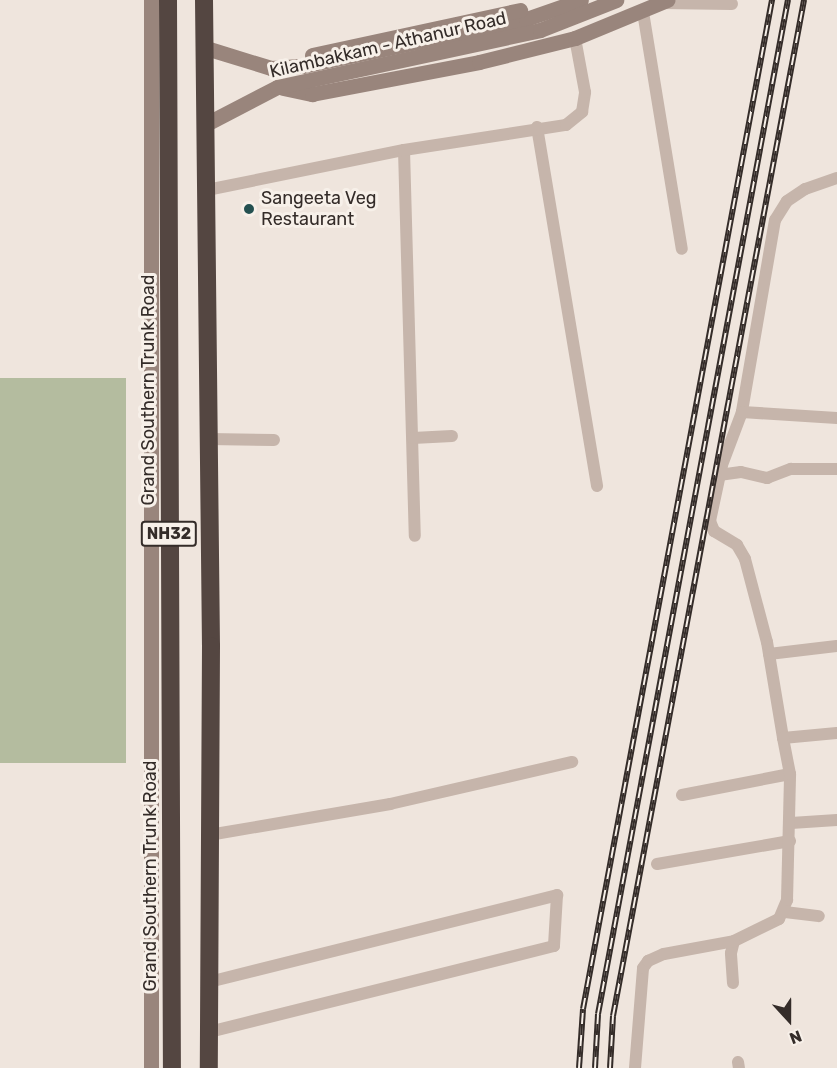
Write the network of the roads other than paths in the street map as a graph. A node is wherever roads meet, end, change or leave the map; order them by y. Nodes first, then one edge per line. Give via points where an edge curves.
1 (151, 0) edge
2 (168, 0) edge
3 (204, 0) edge
4 (559, 0) edge
5 (581, 0) edge
6 (616, 0) edge
7 (665, 2) edge
8 (732, 4) dead end
9 (515, 5) edge
10 (643, 12) junction
11 (575, 38) junction
12 (207, 48) junction
13 (272, 68) junction
14 (303, 74) junction
15 (278, 87) junction
16 (206, 124) junction
17 (537, 127) junction
18 (404, 150) junction
19 (837, 178) edge
20 (207, 190) junction
21 (682, 249) dead end
22 (742, 412) junction
23 (837, 418) edge
24 (452, 436) dead end
25 (413, 438) junction
26 (209, 439) junction
27 (274, 440) dead end
28 (837, 469) edge
29 (719, 475) junction
30 (597, 486) dead end
31 (416, 536) dead end
32 (837, 646) edge
33 (769, 654) junction
34 (837, 733) edge
35 (783, 738) junction
36 (572, 762) dead end
37 (790, 774) junction
38 (682, 795) dead end
39 (837, 820) edge
40 (791, 824) junction
41 (208, 835) junction
42 (790, 841) junction
43 (657, 864) dead end
44 (785, 912) junction
45 (819, 916) dead end
46 (734, 941) junction
47 (209, 982) junction
48 (733, 983) dead end
49 (209, 1032) junction
50 (151, 1068) edge
51 (172, 1068) edge
52 (209, 1068) edge
53 (635, 1068) edge

1 - 50 street
2 - 51 highway, Grand Southern Trunk Road / NH32
3 - 12 highway, NH32
4 - 9 street
5 - 14 street, Kilambakkam - Athanur Road via 515,21
6 - 14 street, Kilambakkam - Athanur Road via 540,30
7 - 8 street
7 - 10 street
9 - 13 street via 339,47
10 - 11 street
10 - 21 street
11 - 15 street via 479,62 312,94
11 - 17 street via 585,92 582,112 566,125
12 - 13 street, Kilambakkam - Athanur Road
12 - 16 highway, NH32
13 - 14 street, Kilambakkam - Athanur Road
14 - 15 street, Kilambakkam - Athanur Road
15 - 16 street, Kilambakkam - Athanur Road
16 - 20 highway, NH32
17 - 18 street
17 - 30 street
18 - 20 street
18 - 25 street
19 - 22 street via 805,189 787,201 775,220
20 - 26 highway, NH32
22 - 23 street
22 - 29 street
24 - 25 street
25 - 31 street
26 - 27 street
26 - 41 highway, NH32
28 - 29 street via 791,468 766,478 741,472
29 - 33 street via 712,503 712,528 737,545 745,559
32 - 33 street
33 - 35 street
34 - 35 street
35 - 37 street
36 - 41 street via 390,804
37 - 38 street
37 - 40 street
39 - 40 street
40 - 42 street
41 - 47 highway, NH32
42 - 43 street
42 - 44 street
44 - 45 street
44 - 46 street via 772,924
46 - 48 street
46 - 53 street via 664,954 643,968
47 - 49 highway, NH32
47 - 49 street via 557,895 554,946
49 - 52 highway, NH32

